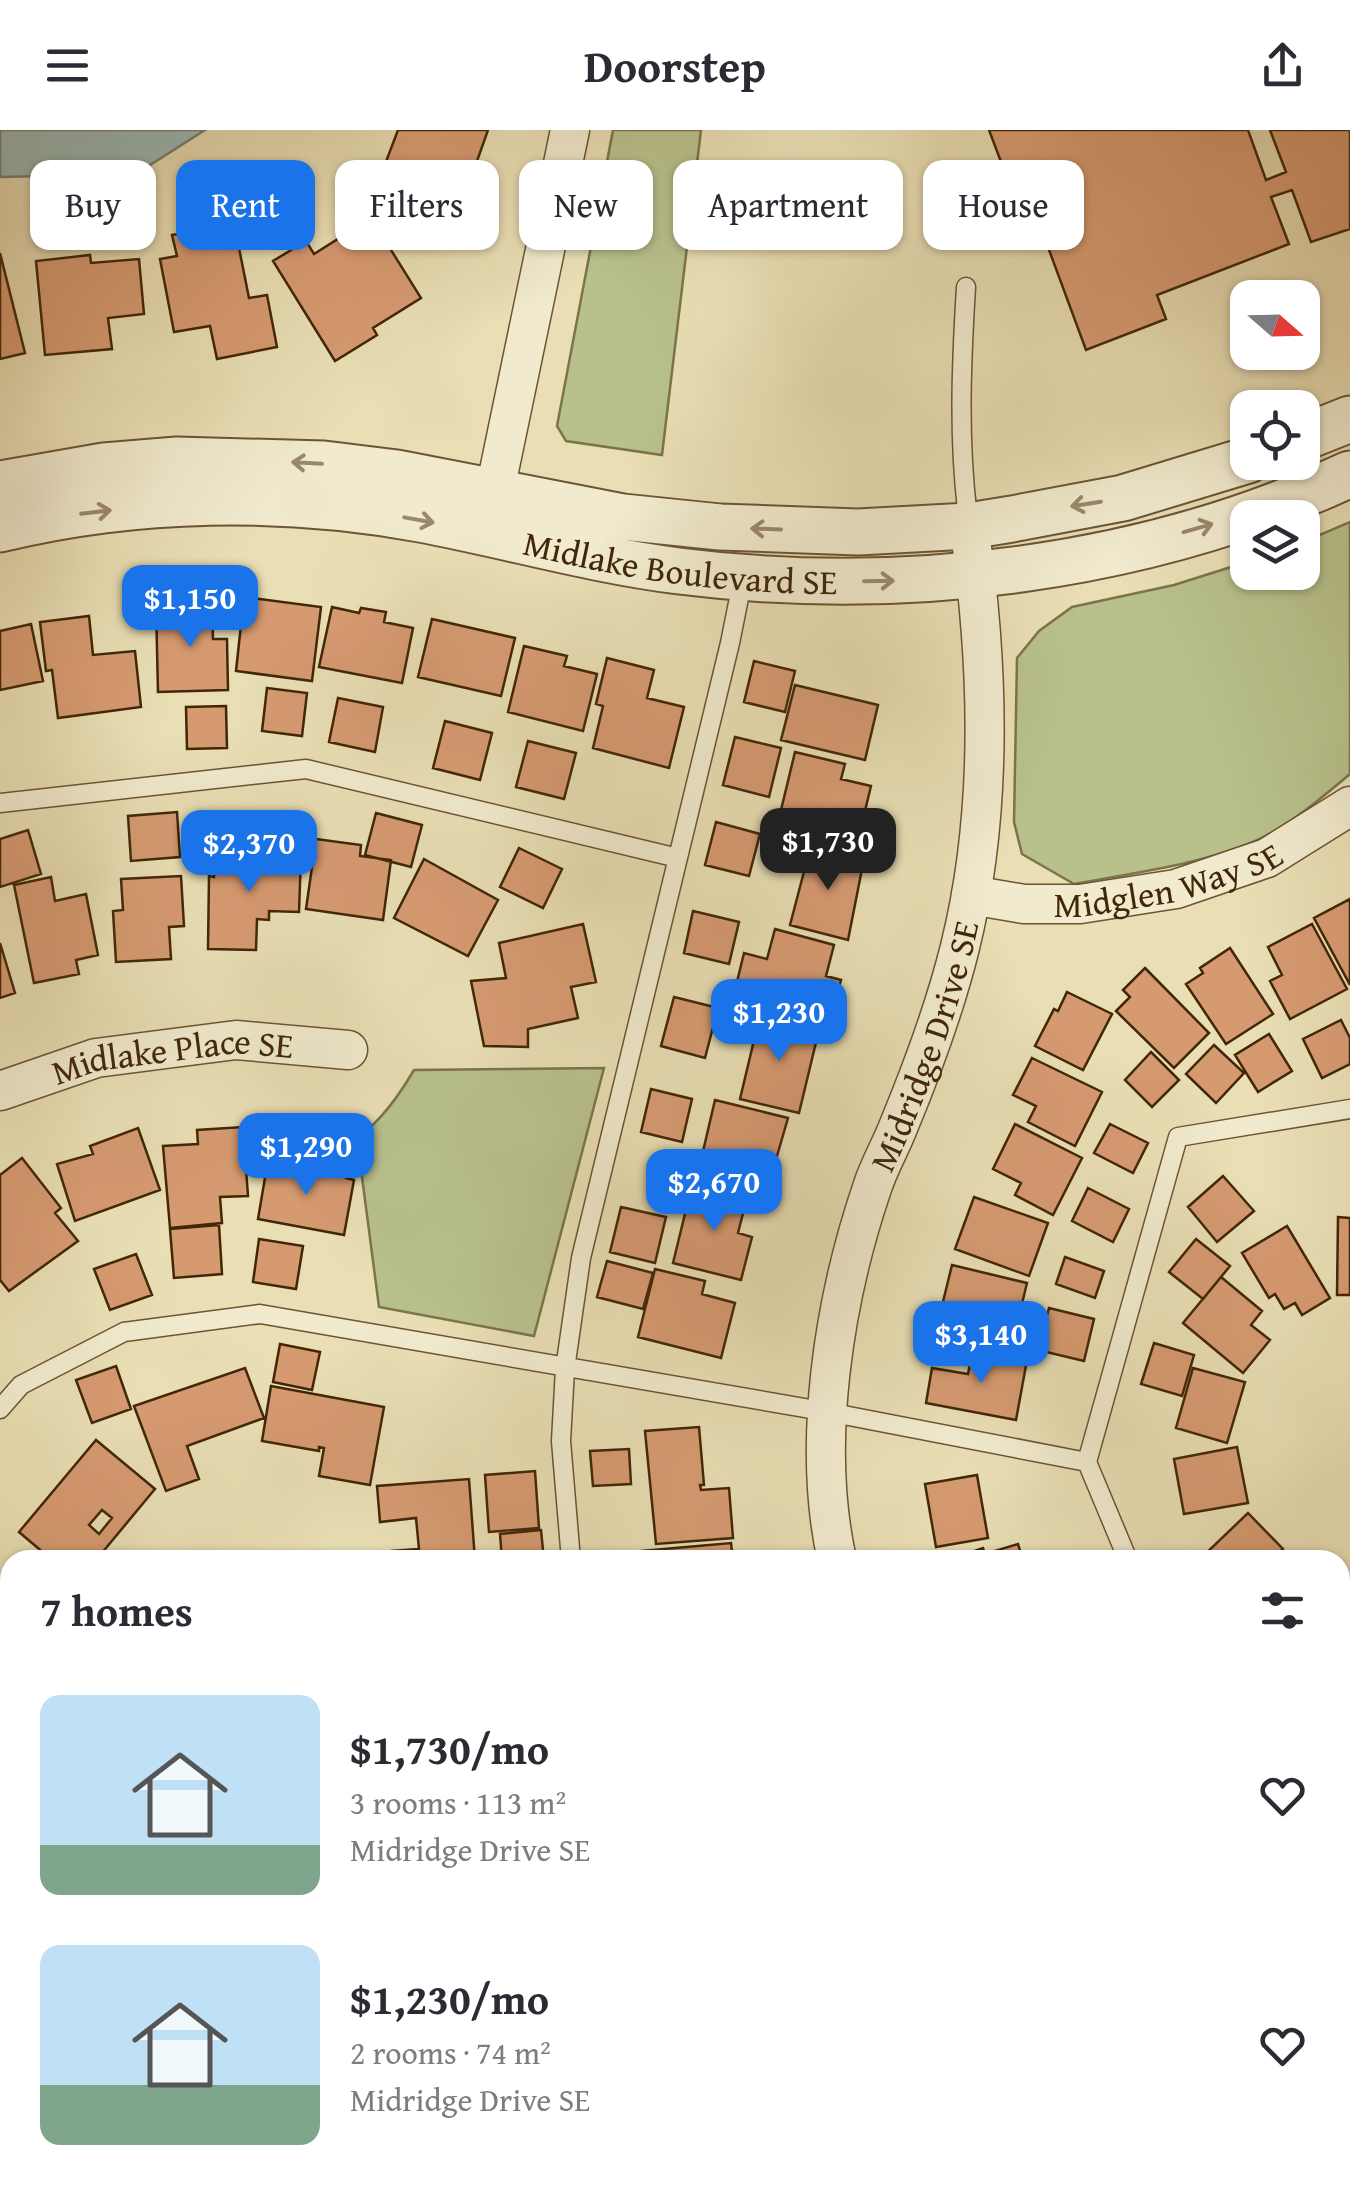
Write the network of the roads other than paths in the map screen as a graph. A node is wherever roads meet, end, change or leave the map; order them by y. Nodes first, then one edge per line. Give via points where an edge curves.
1 (570, 130) edge
2 (966, 287) dead end
3 (1350, 419) edge
4 (1320, 431) edge
5 (1230, 465) edge
6 (1350, 474) edge
7 (0, 484) edge
8 (490, 512) junction
9 (969, 526) junction
10 (0, 529) edge
11 (976, 575) junction
12 (743, 578) junction
13 (0, 803) edge
14 (1350, 806) edge
15 (678, 858) junction
16 (971, 895) junction
17 (348, 1050) dead end
18 (0, 1091) edge
19 (1350, 1109) edge
20 (564, 1369) junction
21 (0, 1409) edge
22 (828, 1412) junction
23 (1087, 1462) junction
24 (570, 1550) edge
25 (836, 1550) edge
26 (1124, 1550) edge

1 - 8 street
2 - 9 lane via 960,390
3 - 4 street
5 -> 9 street, Midlake Boulevard SE via 1122,498
11 -> 6 street, Midlake Boulevard SE via 1112,553 1249,514
8 -> 7 street, Midlake Boulevard SE via 397,473 324,464 177,460
9 -> 8 street, Midlake Boulevard SE via 858,532
10 -> 8 street, Midlake Boulevard SE via 81,513 213,502 419,519
8 - 12 street, Midlake Boulevard SE via 658,568
9 - 11 street, Midridge Drive SE
12 -> 11 street, Midlake Boulevard SE
11 - 16 street, Midridge Drive SE via 984,748
12 - 15 lane
13 - 15 lane via 306,770
14 - 16 street, Midglen Way SE via 1267,858 1176,888 1080,904
15 - 20 lane via 580,1258
16 - 22 street, Midridge Drive SE via 943,1010 853,1249
17 - 18 street, Midlake Place SE via 236,1040 96,1058
19 - 23 lane via 1178,1137
20 - 21 lane via 260,1314 124,1332 21,1384
20 - 22 lane
20 - 24 lane via 560,1441
22 - 23 lane
22 - 25 street, Midridge Drive SE
23 - 26 lane

